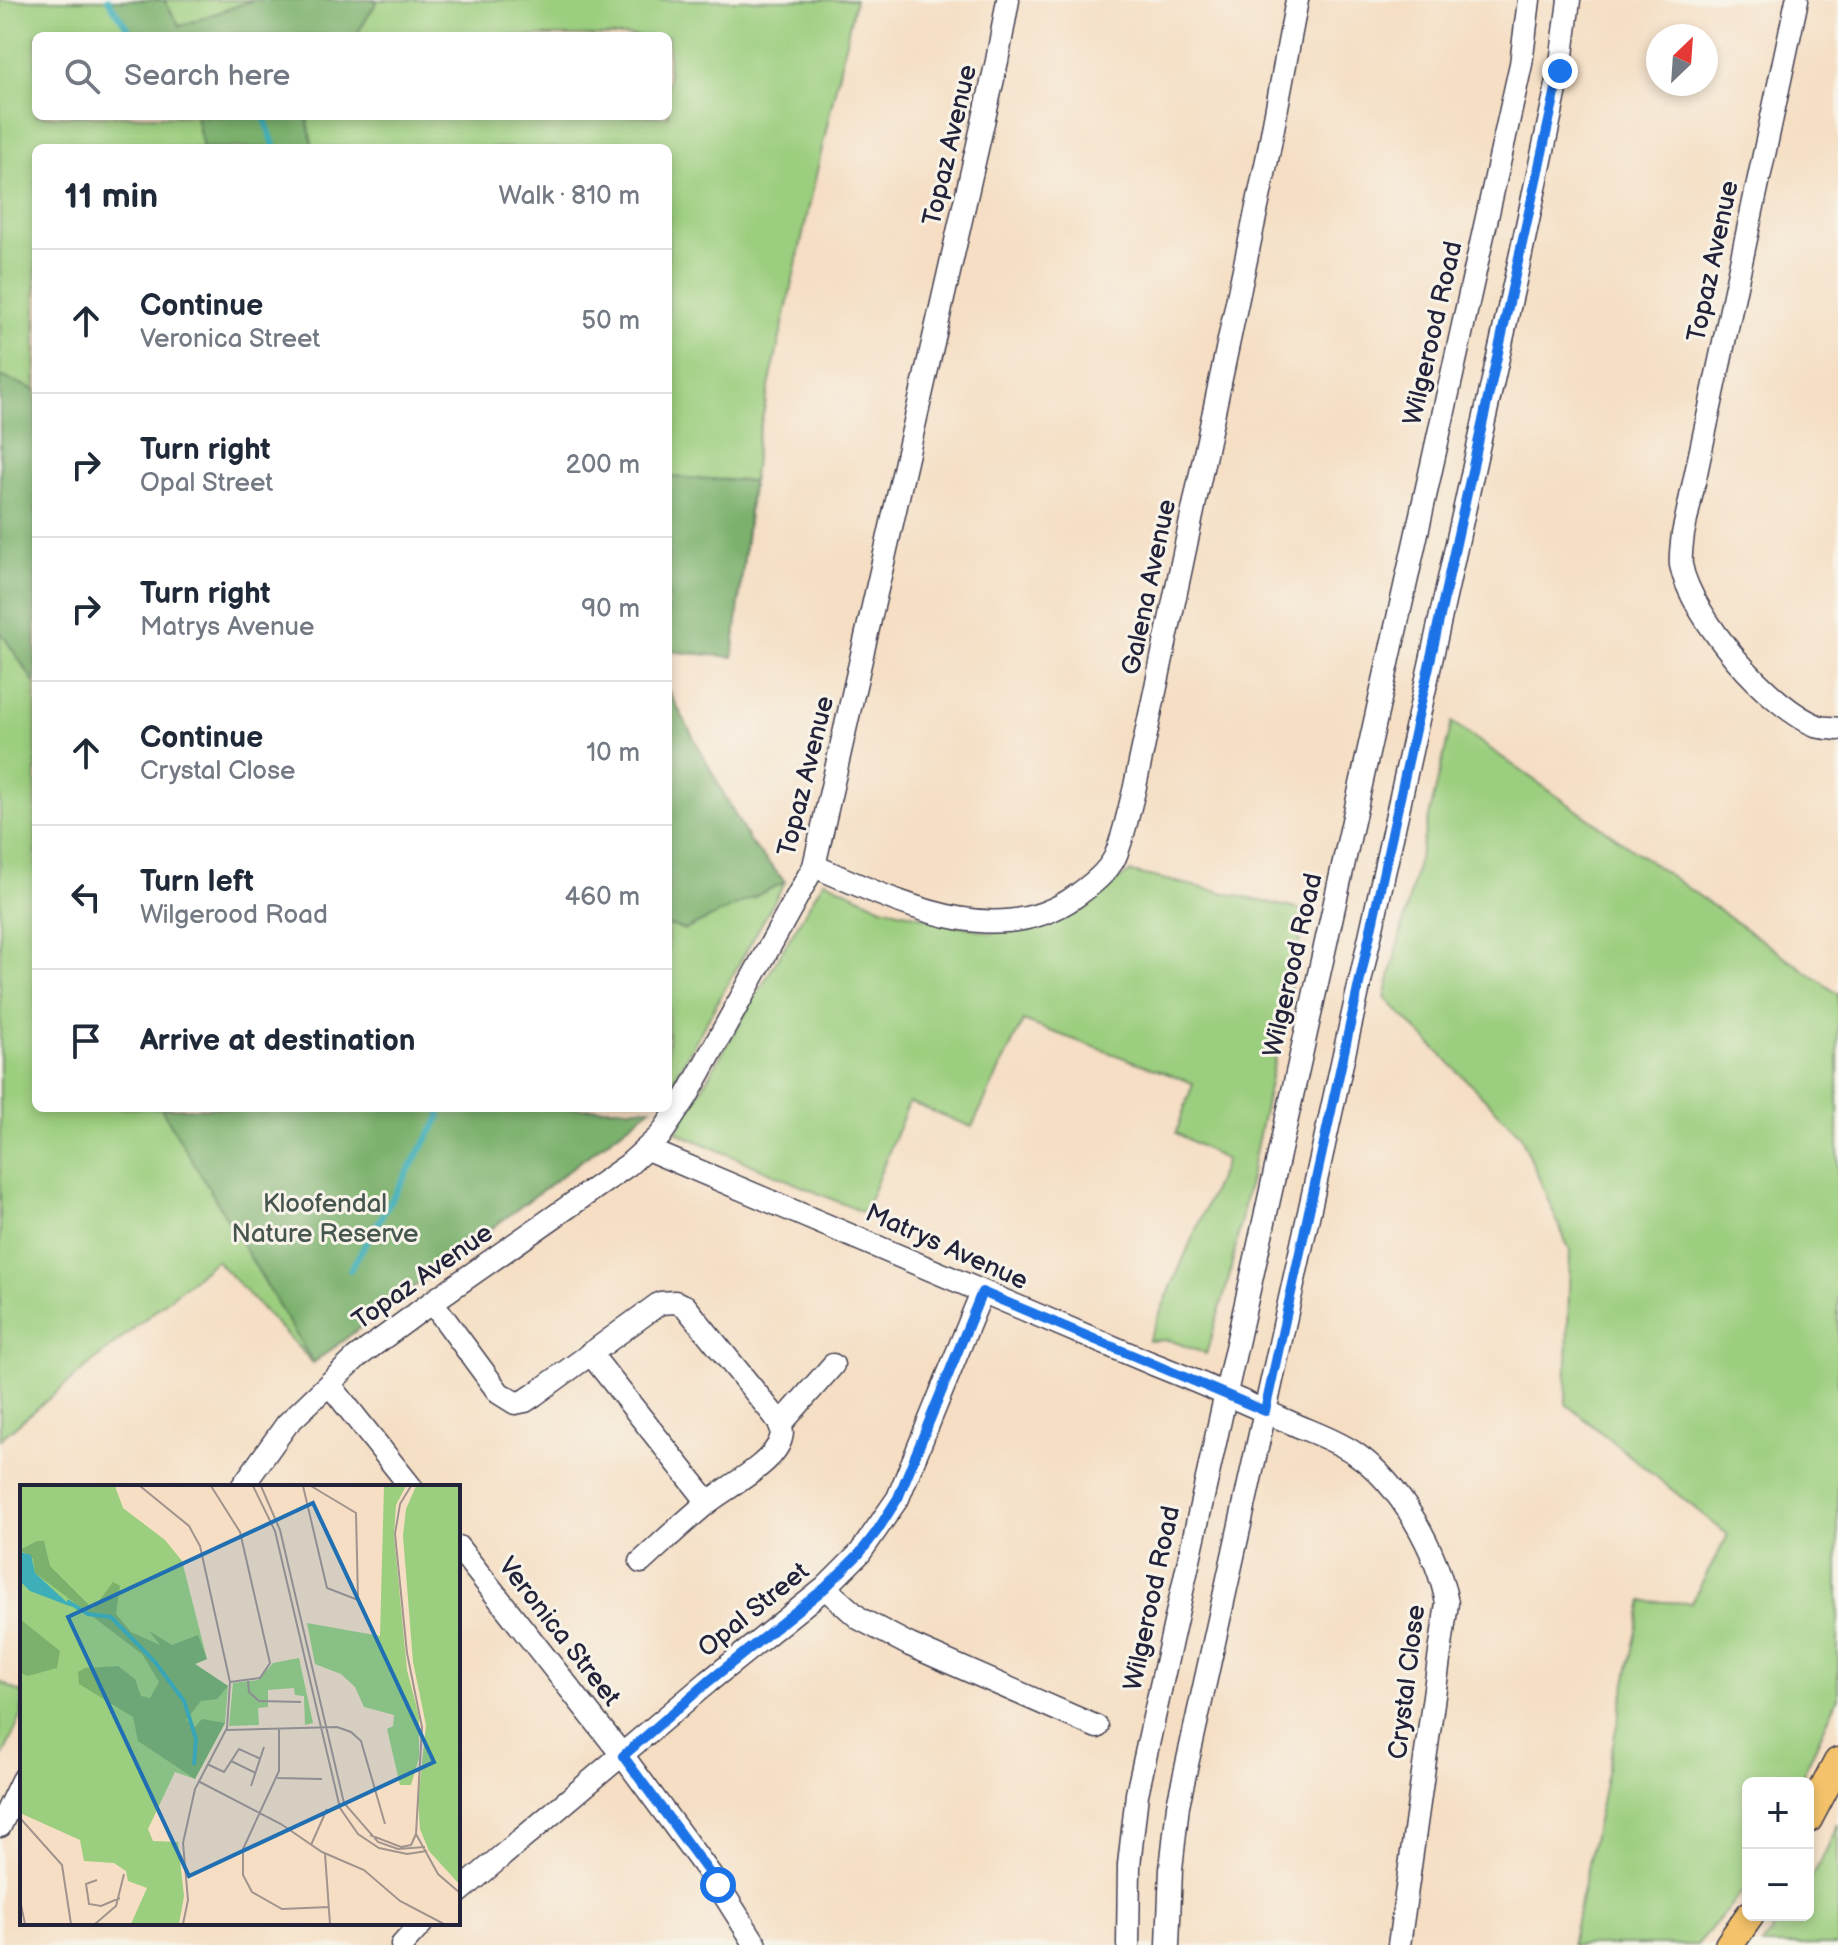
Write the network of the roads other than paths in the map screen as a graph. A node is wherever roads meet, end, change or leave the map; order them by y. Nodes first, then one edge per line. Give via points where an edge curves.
1 (1008, 0) edge
2 (1297, 0) edge
3 (1529, 0) edge
4 (1569, 0) edge
5 (1797, 0) edge
6 (1838, 729) edge
7 (814, 866) junction
8 (647, 1149) junction
9 (982, 1292) junction
10 (432, 1302) junction
11 (590, 1353) junction
12 (833, 1365) dead end
13 (330, 1385) junction
14 (1226, 1393) junction
15 (1265, 1411) junction
16 (780, 1425) junction
17 (243, 1485) edge
18 (409, 1485) edge
19 (708, 1502) junction
20 (460, 1550) edge
21 (641, 1562) dead end
22 (825, 1588) junction
23 (1097, 1727) dead end
24 (623, 1756) junction
25 (1838, 1762) edge
26 (20, 1784) edge
27 (1814, 1808) edge
28 (0, 1826) edge
29 (460, 1891) edge
30 (1746, 1921) edge
31 (420, 1925) edge
32 (402, 1945) edge
33 (756, 1945) edge
34 (1128, 1945) edge
35 (1168, 1945) edge
36 (1399, 1945) edge
37 (1729, 1945) edge

1 - 7 street, Topaz Avenue
2 - 7 street, Galena Avenue via 1137,776 1114,859 1095,882 1066,903 1042,916 1008,923 905,904
3 - 14 street, Wilgerood Road via 1521,64
4 - 15 street via 1560,71 1524,243
5 - 6 street, Topaz Avenue via 1683,534 1681,564 1697,605 1726,649 1760,685 1820,727
7 - 8 street, Topaz Avenue via 687,1096
8 - 9 street, Matrys Avenue
8 - 10 street, Topaz Avenue
9 - 14 street, Matrys Avenue
9 - 22 street, Opal Street via 898,1498 860,1553
10 - 11 street via 509,1401 525,1401
10 - 13 street, Topaz Avenue via 356,1358
11 - 16 street via 660,1303 675,1302 685,1306
11 - 19 street
12 - 16 street
13 - 17 street, Topaz Avenue via 287,1424
13 - 18 street
14 - 15 street, Crystal Close
14 - 34 street, Wilgerood Road via 1137,1794
15 - 35 street via 1178,1805
15 - 36 street, Crystal Close via 1343,1446 1370,1465 1428,1542 1443,1583 1447,1603
16 - 19 street via 782,1435 766,1460
19 - 21 street
20 - 24 street, Veronica Street
22 - 23 street via 860,1619
22 - 24 street, Opal Street
24 - 29 street, Opal Street
24 - 33 street, Veronica Street
25 - 27 main road
26 - 28 street
30 - 37 main road
31 - 32 street

